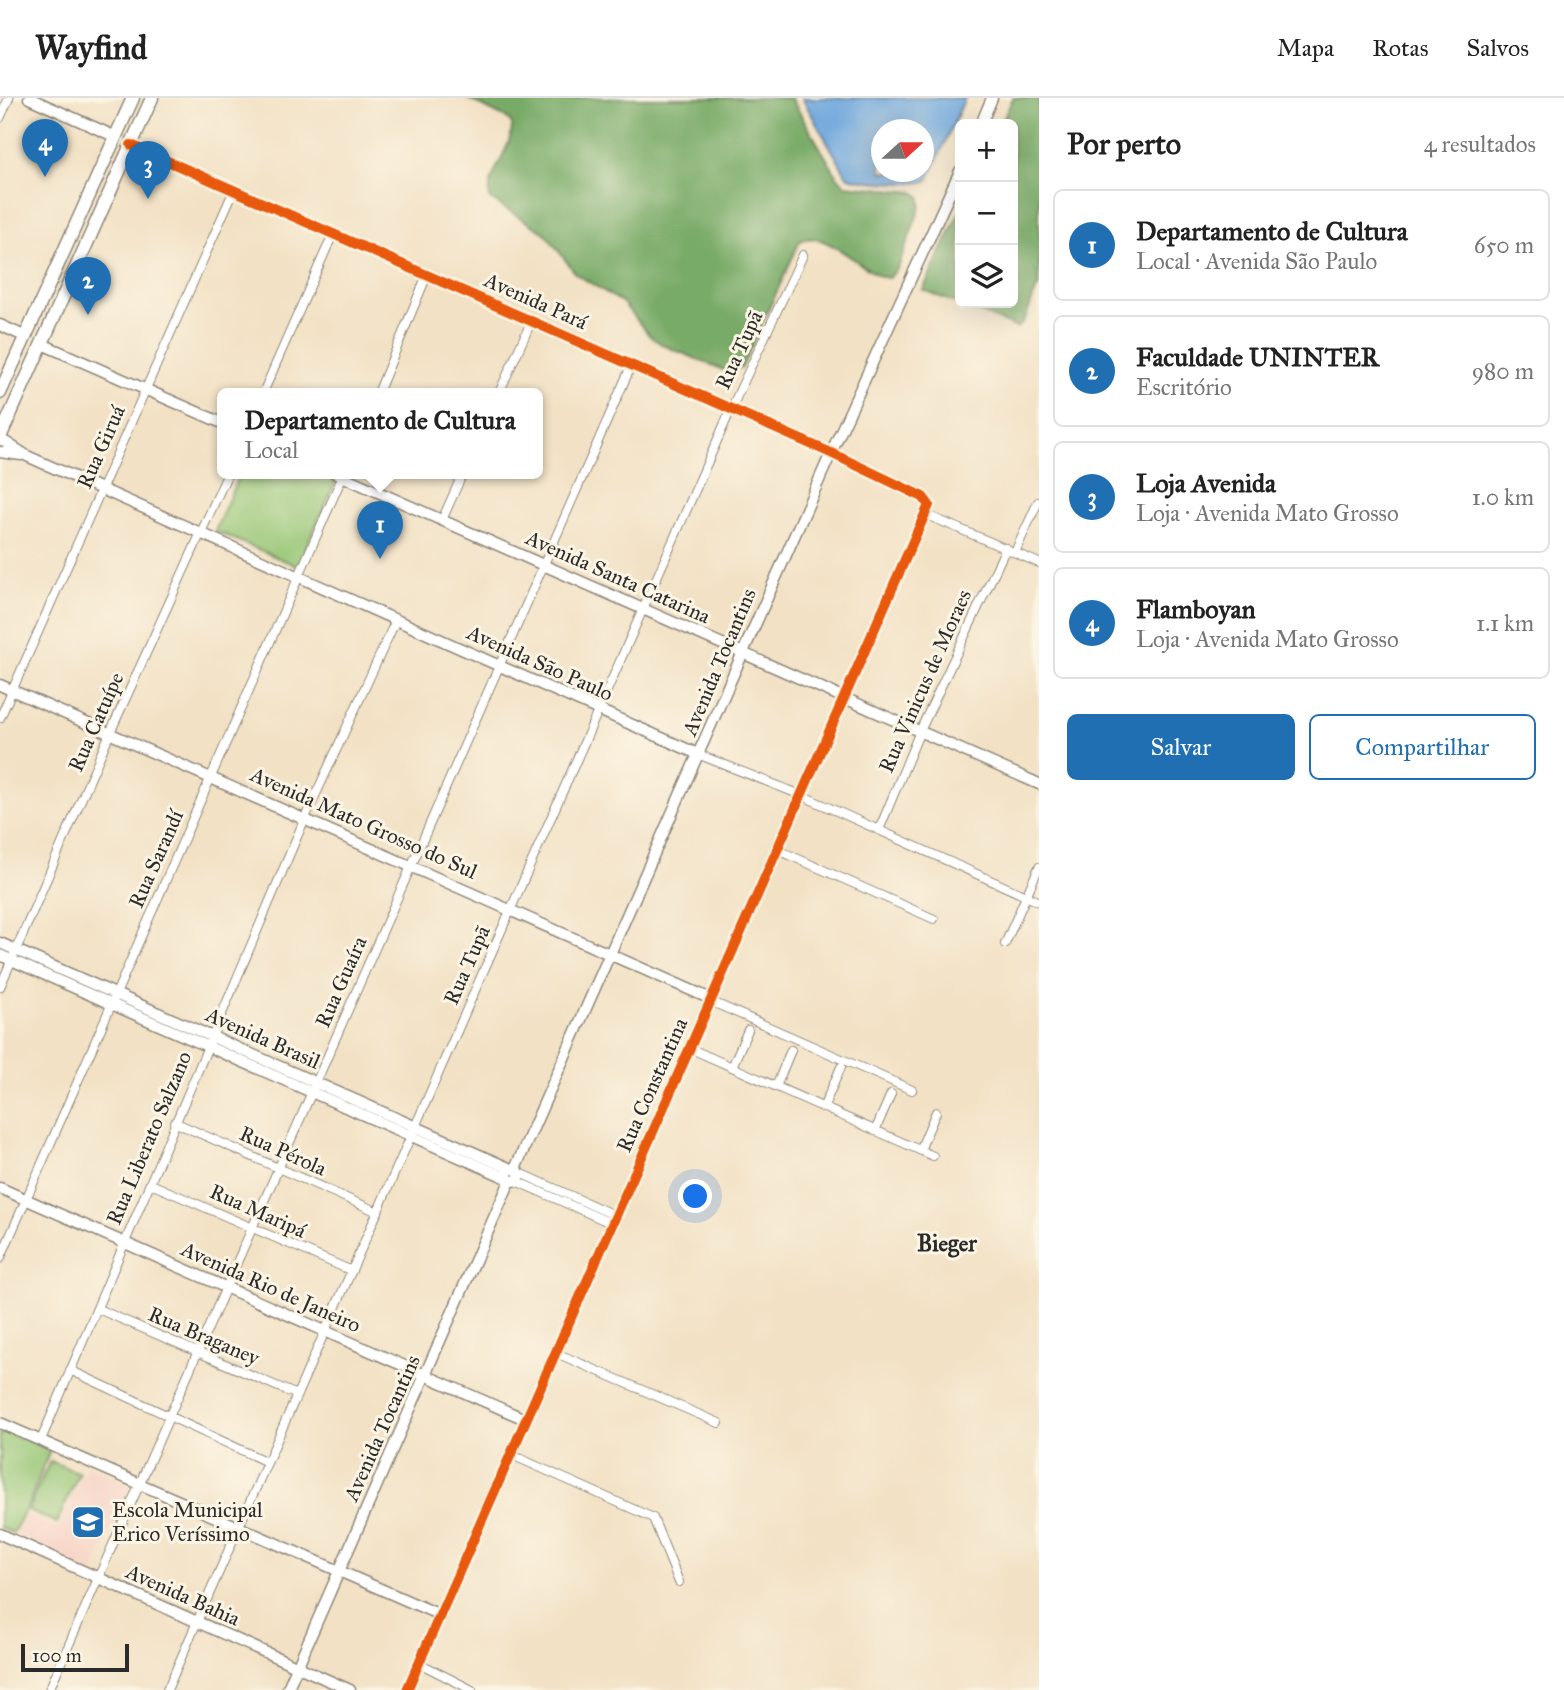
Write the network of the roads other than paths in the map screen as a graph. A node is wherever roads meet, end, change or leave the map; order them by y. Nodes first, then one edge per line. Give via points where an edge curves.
1 (9, 98) edge
2 (29, 98) edge
3 (133, 98) edge
4 (146, 98) edge
5 (152, 98) edge
6 (992, 98) edge
7 (0, 118) edge
8 (983, 119) edge
9 (140, 123) junction
10 (116, 136) junction
11 (131, 145) junction
12 (107, 158) junction
13 (955, 182) edge
14 (234, 190) junction
15 (109, 196) junction
16 (333, 234) junction
17 (803, 254) dead end
18 (427, 275) junction
19 (532, 320) junction
20 (0, 325) edge
21 (26, 337) junction
22 (42, 344) junction
23 (632, 364) junction
24 (265, 388) edge
25 (380, 388) edge
26 (501, 388) edge
27 (145, 390) junction
28 (0, 393) edge
29 (731, 409) junction
30 (217, 421) edge
31 (1, 442) edge
32 (831, 453) junction
33 (225, 479) edge
34 (339, 479) edge
35 (352, 479) edge
36 (460, 479) edge
37 (101, 488) junction
38 (1038, 502) edge
39 (926, 515) junction
40 (442, 520) junction
41 (201, 535) junction
42 (1006, 548) junction
43 (1015, 552) junction
44 (1039, 563) edge
45 (544, 565) junction
46 (299, 578) junction
47 (643, 610) junction
48 (396, 621) junction
49 (744, 654) junction
50 (499, 666) junction
51 (0, 685) edge
52 (12, 690) junction
53 (845, 698) junction
54 (598, 711) junction
55 (0, 718) edge
56 (920, 731) junction
57 (110, 733) junction
58 (700, 755) junction
59 (211, 778) junction
60 (1039, 784) edge
61 (801, 795) junction
62 (304, 818) junction
63 (879, 830) junction
64 (778, 850) junction
65 (412, 865) junction
66 (1039, 867) edge
67 (1026, 897) junction
68 (1039, 902) edge
69 (511, 909) junction
70 (934, 919) dead end
71 (0, 943) edge
72 (1005, 944) dead end
73 (610, 952) junction
74 (0, 955) edge
75 (14, 955) junction
76 (0, 986) edge
77 (114, 999) junction
78 (710, 1000) junction
79 (748, 1030) dead end
80 (209, 1041) junction
81 (689, 1048) junction
82 (792, 1050) dead end
83 (732, 1066) junction
84 (841, 1067) dead end
85 (314, 1087) junction
86 (776, 1087) junction
87 (912, 1090) dead end
88 (891, 1094) dead end
89 (823, 1108) junction
90 (936, 1112) dead end
91 (174, 1122) junction
92 (875, 1130) junction
93 (413, 1132) junction
94 (920, 1150) junction
95 (933, 1156) dead end
96 (279, 1167) junction
97 (513, 1175) junction
98 (150, 1184) junction
99 (0, 1188) edge
100 (26, 1199) junction
101 (378, 1212) junction
102 (614, 1220) junction
103 (252, 1227) junction
104 (124, 1242) junction
105 (0, 1259) edge
106 (352, 1271) junction
107 (226, 1287) junction
108 (98, 1309) junction
109 (325, 1332) junction
110 (198, 1352) junction
111 (556, 1353) junction
112 (70, 1370) junction
113 (426, 1377) junction
114 (297, 1395) junction
115 (169, 1417) junction
116 (527, 1420) junction
117 (0, 1423) edge
118 (719, 1423) dead end
119 (41, 1440) junction
120 (512, 1455) junction
121 (267, 1462) junction
122 (140, 1483) junction
123 (238, 1527) junction
124 (0, 1534) edge
125 (340, 1570) junction
126 (98, 1578) junction
127 (679, 1581) dead end
128 (440, 1615) junction
129 (197, 1623) junction
130 (419, 1663) junction
131 (297, 1667) junction
132 (49, 1690) edge
133 (167, 1690) edge
134 (287, 1690) edge
135 (350, 1690) edge
136 (407, 1690) edge
137 (472, 1690) edge

1 - 7 street
2 - 10 street
3 - 10 main road
4 - 9 main road
5 - 9 main road
6 - 8 street
9 - 11 main road
10 - 12 main road
11 - 14 street, Avenida Pará
11 - 15 main road
12 - 15 main road via 98,191 101,197
12 - 21 main road
13 - 32 street, Avenida Tocantins
14 - 16 street, Avenida Pará
14 - 27 street, Rua Giruá
15 - 22 main road
16 - 18 street, Avenida Pará
16 - 24 street
17 - 29 street, Rua Tupã
18 - 19 street, Avenida Pará
18 - 25 street
19 - 23 street, Avenida Pará
19 - 26 street
20 - 21 street
21 - 28 main road
22 - 27 street
22 - 31 main road
23 - 29 street, Avenida Pará
23 - 45 street, Rua Guaíra
27 - 30 street
27 - 37 street, Rua Giruá
29 - 32 street, Avenida Pará
29 - 47 street, Rua Tupã
31 - 37 street, Avenida São Paulo
32 - 39 street, Avenida Pará via 923,497 929,505
32 - 49 street, Avenida Tocantins
33 - 41 street, Rua Catuípe
34 - 46 street, Rua Sarandí
35 - 40 street, Avenida Santa Catarina
36 - 40 street
37 - 41 street, Avenida São Paulo
37 - 52 street, Rua Giruá
38 - 43 street
39 - 42 street
39 - 53 street, Rua Constantina
40 - 45 street, Avenida Santa Catarina
41 - 46 street, Avenida São Paulo
41 - 57 street, Rua Catuípe
42 - 43 street
42 - 56 street, Rua Vinicus de Moraes
43 - 44 street
45 - 47 street, Avenida Santa Catarina
45 - 50 street, Rua Guaíra
46 - 48 street, Avenida São Paulo
46 - 59 street, Rua Sarandí
47 - 49 street, Avenida Santa Catarina
47 - 54 street, Rua Tupã
48 - 50 street, Avenida São Paulo
48 - 62 street, Rua Liberato Salzano
49 - 53 street, Avenida Santa Catarina
49 - 58 street, Avenida Tocantins
50 - 54 street, Avenida São Paulo
50 - 65 street, Rua Guaíra
51 - 52 street, Avenida Mato Grosso do Sul
52 - 55 street, Rua Giruá
52 - 57 street, Avenida Mato Grosso do Sul
53 - 56 street, Avenida Santa Catarina
53 - 61 street, Rua Constantina
54 - 58 street, Avenida São Paulo
54 - 69 street, Rua Tupã
56 - 60 street, Avenida Santa Catarina
56 - 63 street, Rua Vinicus de Moraes
57 - 59 street, Avenida Mato Grosso do Sul
57 - 75 street, Rua Catuípe
58 - 61 street, Avenida São Paulo
58 - 73 street, Avenida Tocantins
59 - 62 street, Avenida Mato Grosso do Sul
59 - 77 street, Rua Sarandí
61 - 63 street, Avenida São Paulo
61 - 64 street, Rua Constantina
62 - 65 street, Avenida Mato Grosso do Sul
62 - 80 street, Rua Liberato Salzano
63 - 67 street, Avenida São Paulo
64 - 70 street
64 - 78 street, Rua Constantina
65 - 69 street, Avenida Mato Grosso do Sul
65 - 85 street, Rua Guaíra
66 - 67 street
67 - 68 street, Avenida São Paulo
67 - 72 street
69 - 73 street, Avenida Mato Grosso do Sul
69 - 93 street, Rua Tupã
71 - 75 street, Avenida Brasil
73 - 78 street, Avenida Mato Grosso do Sul
73 - 97 street, Avenida Tocantins
74 - 75 street, Avenida Brasil
75 - 76 street, Rua Catuípe
75 - 77 street, Avenida Brasil
77 - 80 street, Avenida Brasil
77 - 100 street, Rua Sarandí
78 - 81 street, Rua Constantina
78 - 87 street
79 - 83 street
80 - 85 street, Avenida Brasil
80 - 91 street, Rua Liberato Salzano
81 - 83 street
81 - 102 street, Rua Constantina
82 - 86 street
83 - 86 street
84 - 89 street
85 - 93 street, Avenida Brasil
85 - 96 street, Rua Guaíra
86 - 89 street
88 - 92 street
89 - 92 street
90 - 94 street
91 - 96 street, Rua Pérola
91 - 98 street, Rua Liberato Salzano
92 - 94 street
93 - 97 street, Avenida Brasil
93 - 101 street, Rua Tupã
94 - 95 street
96 - 101 street, Rua Pérola
96 - 103 street, Rua Guaíra
97 - 102 street, Avenida Brasil
97 - 113 street, Avenida Tocantins
98 - 103 street, Rua Maripá
98 - 104 street, Rua Liberato Salzano
99 - 100 street, Avenida Rio de Janeiro
100 - 104 street, Avenida Rio de Janeiro
100 - 105 street, Rua Sarandí
101 - 106 street, Rua Tupã
102 - 111 street, Rua Constantina
103 - 106 street, Rua Maripá
103 - 107 street, Rua Guaíra
104 - 107 street, Avenida Rio de Janeiro
104 - 108 street, Rua Liberato Salzano
106 - 109 street, Rua Tupã
107 - 109 street, Avenida Rio de Janeiro
107 - 110 street, Rua Guaíra
108 - 110 street, Rua Braganey
108 - 112 street, Rua Liberato Salzano
109 - 113 street, Avenida Rio de Janeiro
109 - 114 street, Rua Tupã
110 - 114 street, Rua Braganey
110 - 115 street, Rua Guaíra
111 - 116 street, Rua Constantina
111 - 118 street
112 - 115 street
112 - 119 street, Rua Liberato Salzano
113 - 116 street, Avenida Rio de Janeiro
113 - 125 street, Avenida Tocantins
114 - 121 street, Rua Tupã
115 - 121 street
115 - 122 street, Rua Guaíra
116 - 120 street, Rua Constantina
117 - 119 street
119 - 122 street
120 - 127 street via 653,1518
120 - 128 street, Rua Constantina
121 - 123 street, Rua Tupã
122 - 123 street
122 - 126 street, Rua Guaíra
123 - 125 street
123 - 129 street, Rua Tupã
124 - 126 street, Avenida Bahia
125 - 128 street
125 - 131 street, Avenida Tocantins
126 - 129 street, Avenida Bahia
126 - 132 street, Rua Guaíra
128 - 130 street, Rua Constantina
129 - 131 street, Avenida Bahia
129 - 133 street, Rua Tupã
130 - 136 street, Rua Constantina
130 - 137 street
131 - 134 street, Avenida Tocantins
131 - 135 street, Avenida Bahia

